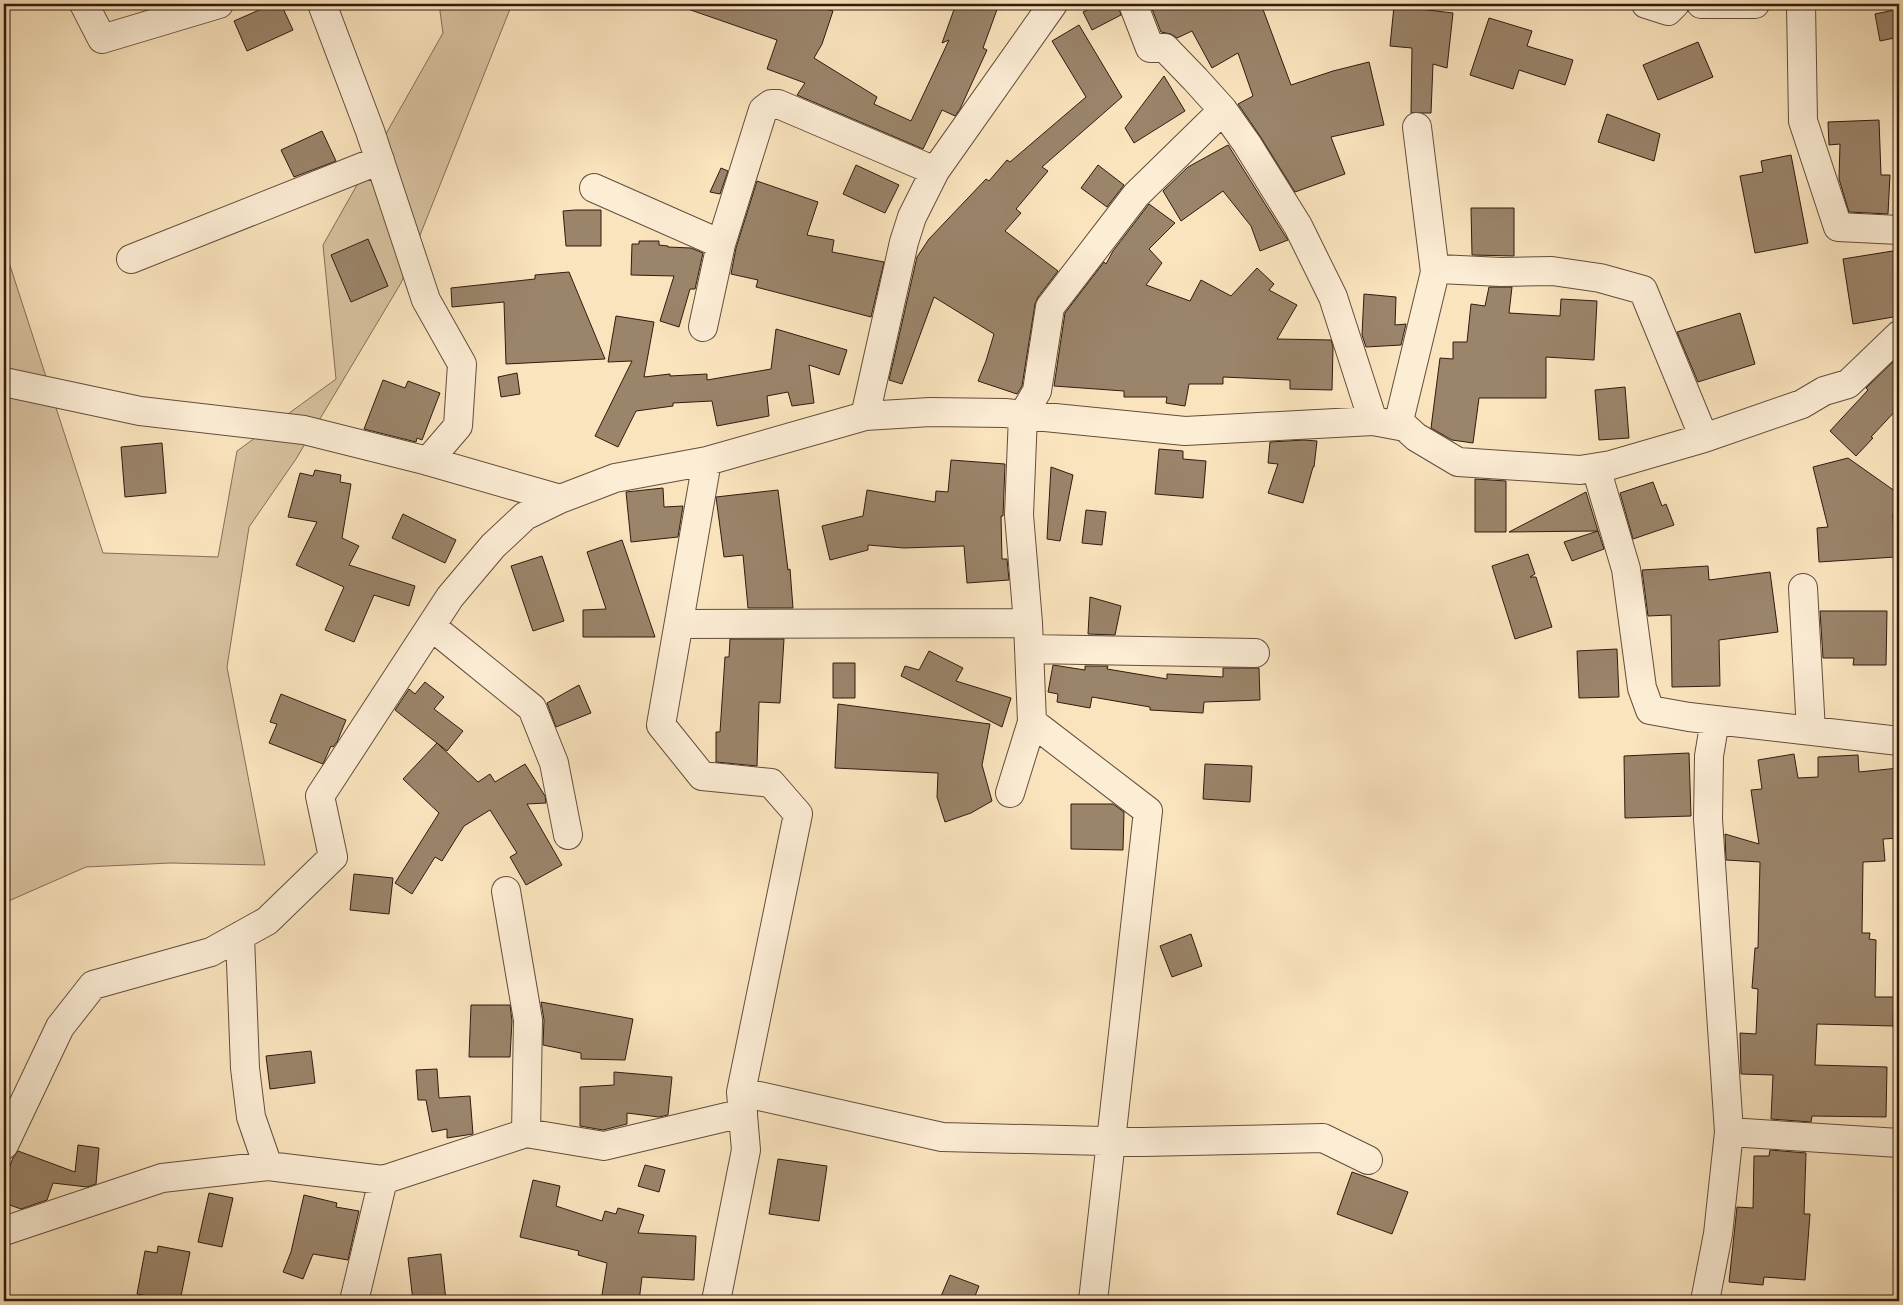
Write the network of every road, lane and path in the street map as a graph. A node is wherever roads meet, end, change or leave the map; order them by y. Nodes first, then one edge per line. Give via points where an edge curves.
1 (84, 4) edge
2 (219, 4) edge
3 (322, 4) edge
4 (1053, 4) edge
5 (1134, 4) edge
6 (1646, 4) edge
7 (1675, 4) edge
8 (1701, 4) edge
9 (1755, 4) edge
10 (1801, 4) edge
11 (1224, 110) junction
12 (1417, 127) dead end
13 (380, 160) junction
14 (935, 171) junction
15 (594, 188) dead end
16 (1899, 230) edge
17 (721, 244) junction
18 (131, 259) dead end
19 (1435, 272) junction
20 (703, 327) dead end
21 (1899, 335) edge
22 (4, 382) edge
23 (865, 416) junction
24 (1023, 416) junction
25 (1385, 423) junction
26 (1704, 438) junction
27 (428, 461) junction
28 (707, 461) junction
29 (1596, 468) junction
30 (560, 499) junction
31 (1802, 588) dead end
32 (678, 624) junction
33 (431, 626) junction
34 (1029, 636) junction
35 (1255, 653) dead end
36 (1715, 720) junction
37 (1032, 722) junction
38 (1811, 731) junction
39 (1899, 741) edge
40 (1010, 793) dead end
41 (568, 836) dead end
42 (506, 892) dead end
43 (240, 936) junction
44 (742, 1103) junction
45 (526, 1132) junction
46 (1729, 1132) junction
47 (1112, 1142) junction
48 (1899, 1143) edge
49 (4, 1145) edge
50 (1368, 1160) dead end
51 (268, 1166) junction
52 (383, 1180) junction
53 (4, 1230) edge
54 (354, 1301) edge
55 (716, 1301) edge
56 (1093, 1301) edge
57 (1707, 1301) edge

1 - 2 street via 102,39
3 - 13 street
4 - 14 street
5 - 11 street via 1150,48 1164,48
6 - 7 street via 1668,11
8 - 9 street
10 - 16 street via 1803,122 1838,227
11 - 24 street via 1136,195 1050,307 1037,390
11 - 25 street via 1298,226 1333,297
12 - 19 street
13 - 18 street
13 - 27 street via 426,300 462,364 458,426
14 - 17 street via 778,104 771,104 763,110
14 - 23 street via 912,217 904,242
15 - 17 street
17 - 20 street
19 - 25 street
19 - 26 street via 1439,269 1552,271 1600,278 1643,290
21 - 26 street via 1848,384 1824,390 1802,404
22 - 27 street via 140,411 304,430
23 - 24 street via 930,412
23 - 28 street
24 - 25 street via 1185,431
24 - 34 street via 1019,516
25 - 29 street via 1404,426 1458,462 1550,469
26 - 29 street
27 - 30 street
28 - 30 street via 615,478
28 - 32 street
29 - 36 street via 1626,569 1642,688 1650,710
30 - 33 street via 525,516 493,546
31 - 38 street
32 - 34 street
32 - 44 street via 661,725 702,776 771,783 798,814
33 - 41 street via 532,708 554,763
33 - 43 street via 320,796 333,857 267,921
34 - 35 street
34 - 37 street
36 - 38 street
36 - 46 street via 1709,756 1708,819
37 - 40 street
37 - 47 street via 1148,811
38 - 39 street
42 - 45 street via 528,1020
43 - 49 street via 211,952 93,985 60,1027
43 - 51 street via 245,1068 251,1117
44 - 45 street via 604,1146
44 - 47 street via 942,1136
44 - 55 street via 746,1150
45 - 52 street
46 - 48 street
46 - 57 street
47 - 50 street via 1323,1138
47 - 56 street
51 - 52 street
51 - 53 street via 162,1178
52 - 54 street

